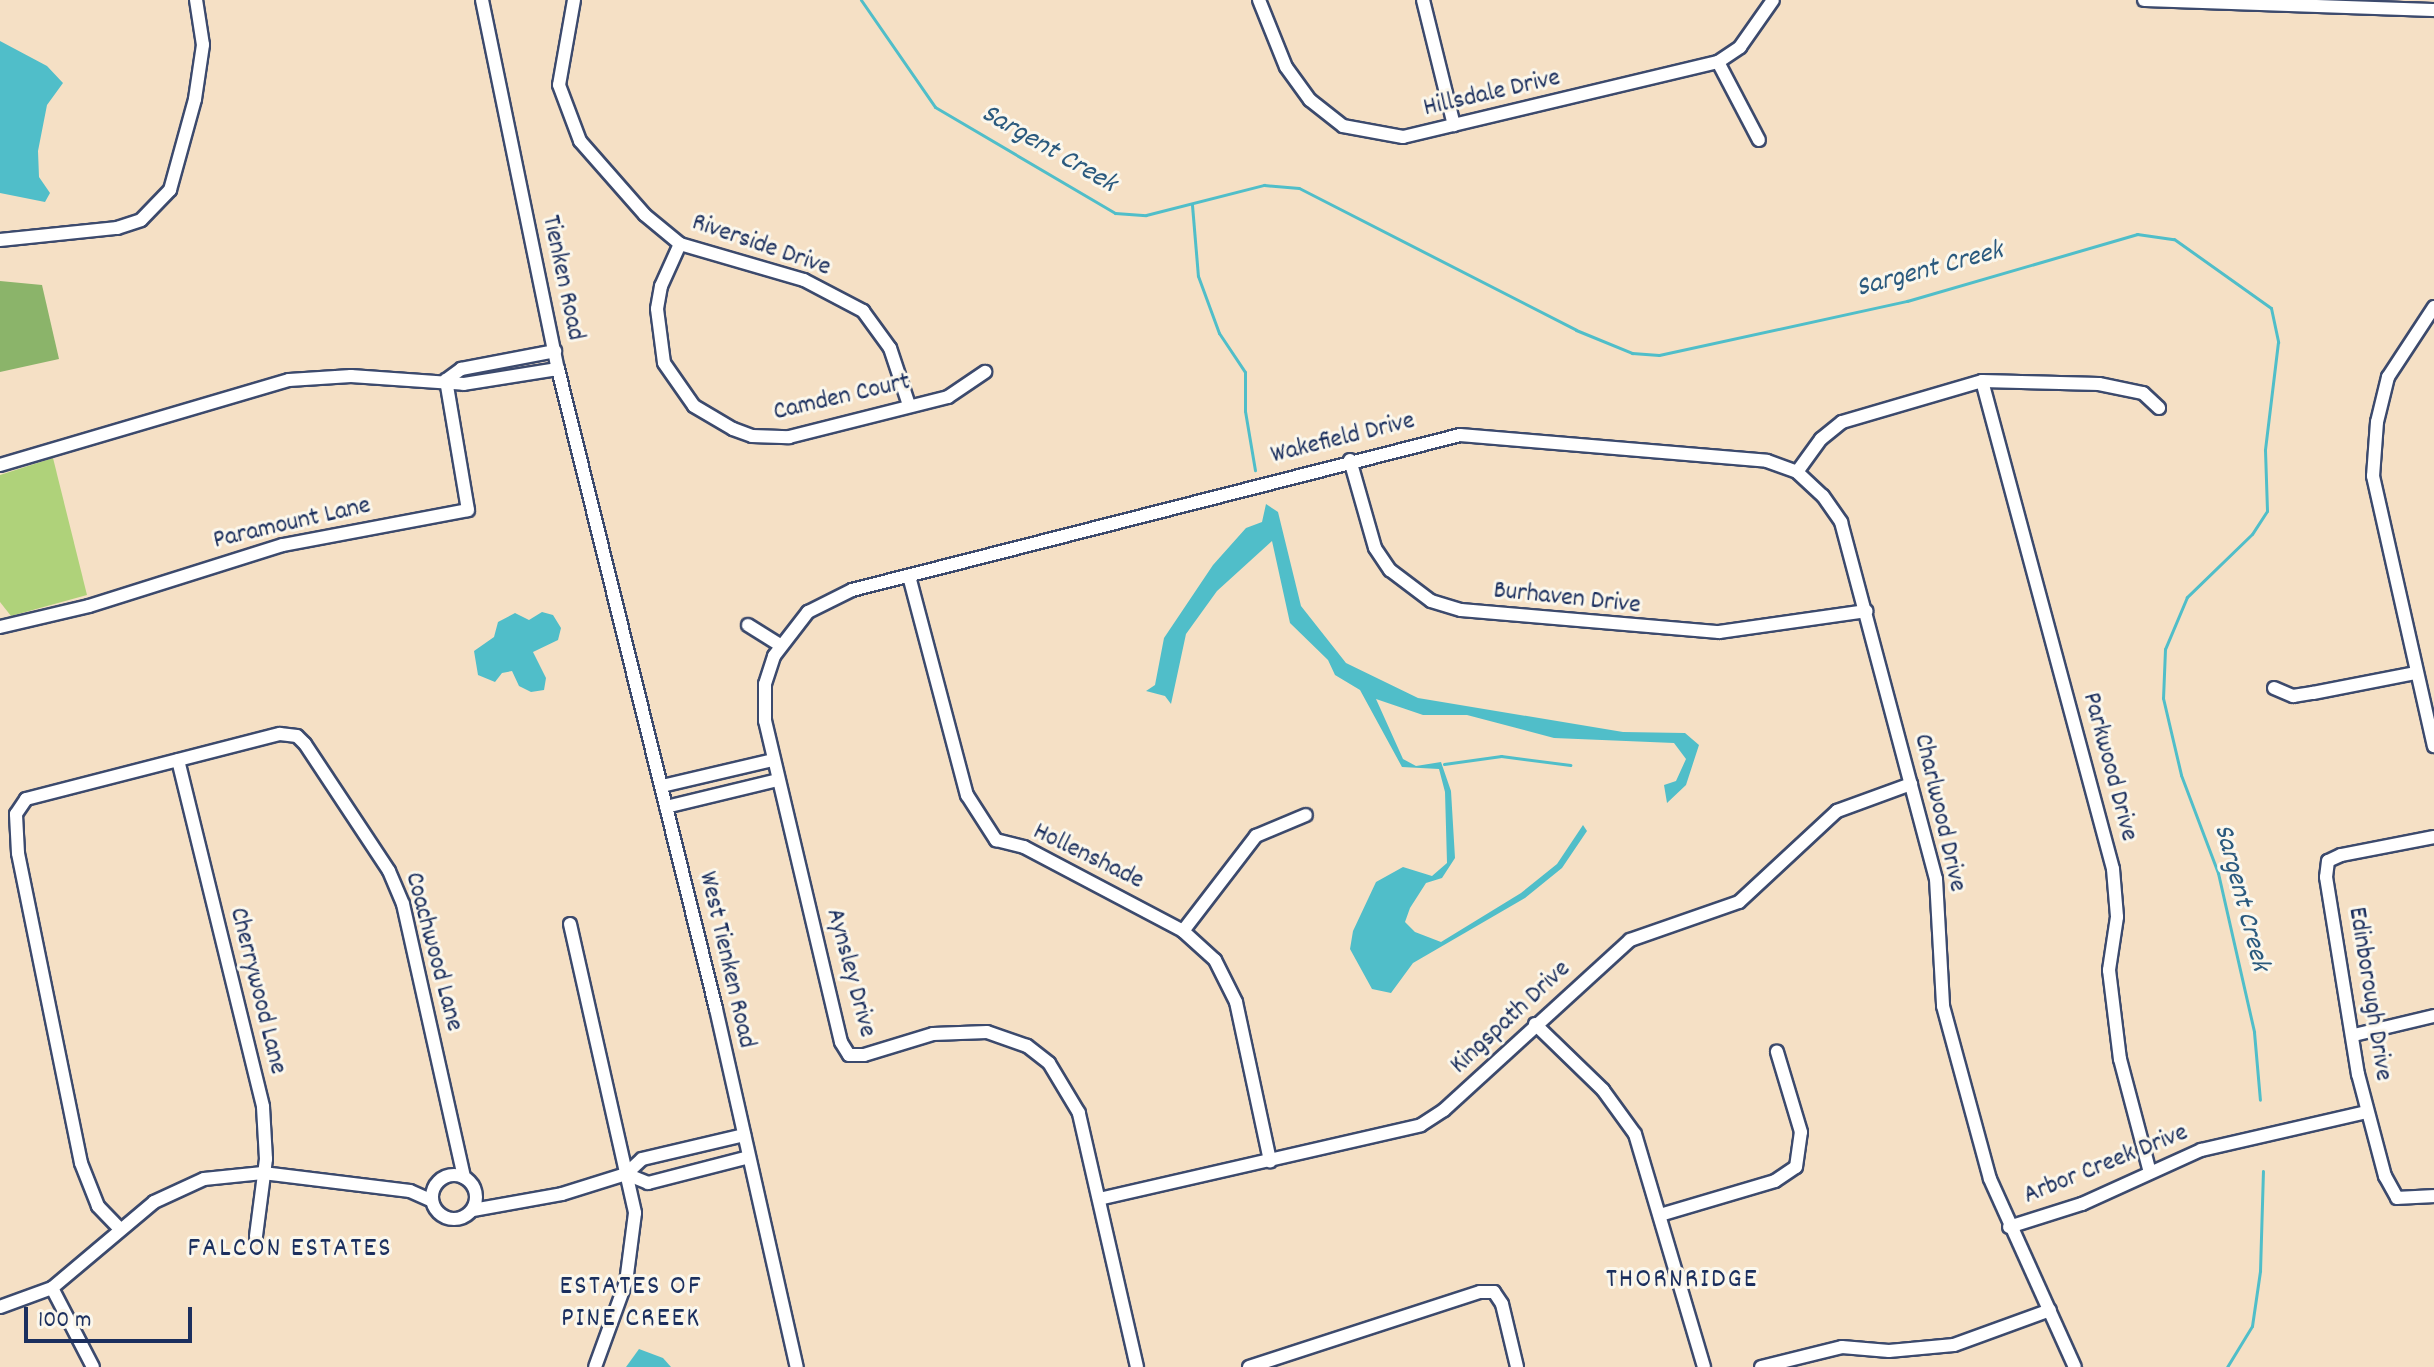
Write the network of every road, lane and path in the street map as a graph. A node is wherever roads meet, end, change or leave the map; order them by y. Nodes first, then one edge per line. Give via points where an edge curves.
1 (196, 0) edge
2 (482, 0) edge
3 (574, 0) edge
4 (1259, 0) edge
5 (1423, 0) edge
6 (1773, 0) edge
7 (2144, 0) edge
8 (2434, 10) edge
9 (1718, 62) junction
10 (1454, 125) junction
11 (1759, 140) dead end
12 (0, 240) edge
13 (680, 244) junction
14 (2434, 307) edge
15 (555, 351) junction
16 (558, 369) junction
17 (985, 372) dead end
18 (446, 380) junction
19 (1982, 381) junction
20 (909, 405) junction
21 (2159, 408) dead end
22 (1350, 460) junction
23 (0, 465) edge
24 (1797, 472) junction
25 (607, 564) joint
26 (909, 576) junction
27 (1867, 611) junction
28 (748, 625) dead end
29 (0, 627) edge
30 (780, 645) junction
31 (2416, 673) junction
32 (2274, 688) dead end
33 (2434, 746) edge
34 (178, 760) junction
35 (773, 760) junction
36 (778, 780) junction
37 (1911, 784) junction
38 (662, 786) junction
39 (666, 807) junction
40 (1306, 815) dead end
41 (2434, 837) edge
42 (570, 924) dead end
43 (1183, 931) junction
44 (2434, 1016) edge
45 (1535, 1024) junction
46 (2354, 1035) junction
47 (1777, 1052) dead end
48 (2367, 1112) junction
49 (744, 1135) junction
50 (459, 1157) junction
51 (749, 1157) junction
52 (1270, 1161) junction
53 (2149, 1169) junction
54 (263, 1173) junction
55 (626, 1174) junction
56 (449, 1175) junction
57 (464, 1177) junction
58 (435, 1185) junction
59 (410, 1191) junction
60 (476, 1191) junction
61 (2434, 1196) edge
62 (1099, 1199) junction
63 (432, 1201) junction
64 (503, 1203) junction
65 (473, 1210) junction
66 (1660, 1215) junction
67 (2009, 1227) junction
68 (120, 1229) junction
69 (256, 1236) dead end
70 (52, 1288) junction
71 (0, 1307) edge
72 (2050, 1310) junction
73 (93, 1367) edge
74 (595, 1367) edge
75 (797, 1367) edge
76 (1137, 1367) edge
77 (1249, 1367) edge
78 (1517, 1367) edge
79 (1704, 1367) edge
80 (1761, 1367) edge
81 (2075, 1367) edge

1 - 12 street via 203,45 170,190 141,220 117,228
2 - 15 street, Tienken Road
3 - 13 street, Riverside Drive via 559,73 571,125 645,215
4 - 10 street, Hillsdale Drive via 1297,85 1343,126 1403,137
5 - 10 street
6 - 9 street, Hillsdale Drive via 1746,40
7 - 8 street
9 - 10 street, Hillsdale Drive
9 - 11 street
13 - 20 street, Riverside Drive via 804,280 848,299 890,348
13 - 20 street, Camden Court via 661,286 661,351 677,387 711,419 752,436 789,437
14 - 31 street via 2388,377 2373,452 2378,513
15 - 16 street, Tienken Road
15 - 18 street via 461,369
16 - 18 street via 464,384
16 - 25 street, Tienken Road
17 - 20 street, Camden Court via 948,397
18 - 23 street via 289,380
18 - 29 street, Paramount Lane via 468,510 283,545 151,582 89,606
19 - 21 street via 2099,384 2143,393
19 - 24 street via 1842,422 1821,439
19 - 53 street, Parkwood Drive via 2113,869 2117,917 2109,970 2120,1059
22 - 24 street, Wakefield Drive via 1460,435 1689,456 1732,455
22 - 26 street, Wakefield Drive
22 - 27 street, Burhaven Drive via 1375,548 1390,570 1420,595 1461,610 1704,632
24 - 27 street, Charlwood Drive via 1841,522
25 - 38 street, West Tienken Road
26 - 30 street, Wakefield Drive via 829,599 808,612
26 - 43 street, Hollenshade via 956,770 996,840 1024,847
27 - 37 street, Charlwood Drive
28 - 30 street
30 - 35 street, Aynsley Drive via 765,684
31 - 32 street via 2303,695
31 - 33 street
34 - 50 street, Coachwood Lane via 280,734 297,736 389,871 403,904
34 - 54 street, Cherrywood Lane via 263,1107
34 - 68 street via 26,799 16,814 16,843 81,1163 98,1206
35 - 36 street, Aynsley Drive
35 - 38 street
36 - 39 street
36 - 62 street, Aynsley Drive via 841,1042 849,1055 963,1031 996,1034 1027,1046 1068,1088
37 - 45 street, Kingspath Drive via 1837,811 1739,902 1630,940
37 - 67 street, Charlwood Drive via 1936,879 1943,1006 1990,1179
38 - 39 street, West Tienken Road
39 - 49 street, West Tienken Road
40 - 43 street via 1256,836
41 - 46 street, Edinborough Drive via 2328,861 2326,877
42 - 55 street
43 - 52 street, Hollenshade via 1227,979
44 - 46 street
45 - 52 street, Kingspath Drive via 1444,1110 1421,1125
45 - 66 street via 1623,1113 1640,1148
46 - 48 street, Edinborough Drive
47 - 66 street via 1801,1132 1796,1167 1775,1181
48 - 53 street, Arbor Creek Drive via 2201,1150
48 - 61 street, Edinborough Drive via 2385,1176 2397,1198
49 - 51 street, West Tienken Road
49 - 55 street via 642,1159
50 - 56 street
50 - 57 street, Coachwood Lane
51 - 55 street via 648,1183
51 - 75 street, West Tienken Road
52 - 62 street, Kingspath Drive
53 - 67 street, Arbor Creek Drive via 2082,1204
54 - 59 street
54 - 68 street via 188,1184
54 - 69 street, Cherrywood Lane
55 - 64 street via 562,1194
55 - 74 street via 635,1213 634,1250
56 - 57 street
56 - 58 street
57 - 60 street
58 - 59 street
58 - 63 street
59 - 63 street
60 - 64 street
60 - 65 street
62 - 76 street, Aynsley Drive
63 - 65 street via 446,1218 461,1219
64 - 65 street
66 - 79 street
67 - 72 street, Arbor Creek Drive
68 - 70 street
70 - 71 street
70 - 73 street
72 - 80 street via 1954,1345 1889,1351 1842,1347
72 - 81 street
77 - 78 street via 1480,1292 1494,1292 1502,1304

